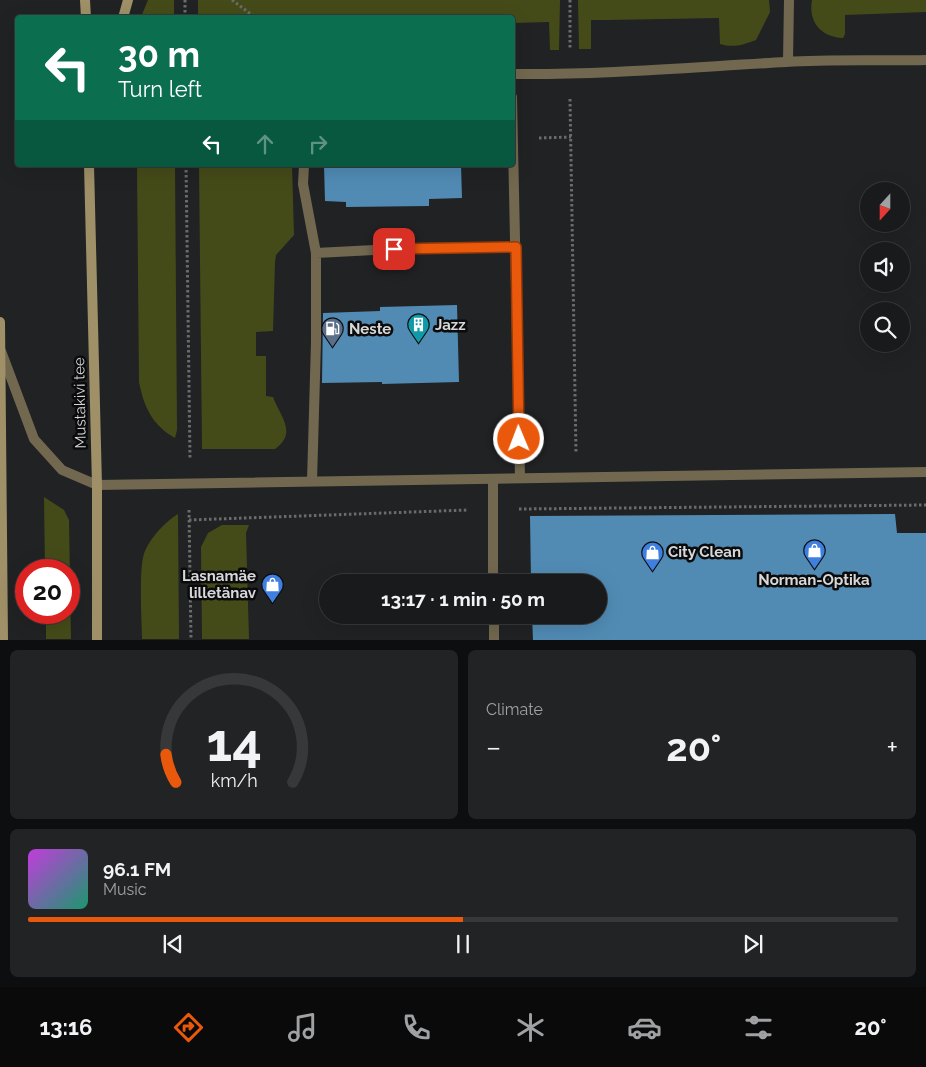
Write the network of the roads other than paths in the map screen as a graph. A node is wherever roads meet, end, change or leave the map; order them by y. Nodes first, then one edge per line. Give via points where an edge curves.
1 (85, 0) edge
2 (128, 0) edge
3 (790, 0) edge
4 (86, 15) edge
5 (124, 15) edge
6 (926, 60) edge
7 (788, 61) junction
8 (515, 74) edge
9 (90, 167) edge
10 (304, 167) edge
11 (514, 167) edge
12 (516, 247) junction
13 (316, 253) junction
14 (0, 322) edge
15 (0, 350) edge
16 (926, 472) edge
17 (520, 478) junction
18 (493, 479) junction
19 (312, 481) junction
20 (97, 485) junction
21 (493, 574) edge
22 (494, 624) edge
23 (3, 640) edge
24 (97, 640) edge
25 (494, 640) edge

1 - 4 main road
2 - 5 main road
3 - 7 lane
6 - 7 lane
7 - 8 lane via 570,75
9 - 20 main road, Mustakivi tee
10 - 13 lane via 303,184
11 - 12 lane
12 - 13 lane
12 - 17 lane
13 - 19 lane
14 - 15 main road
15 - 20 lane via 34,439 62,470
15 - 23 main road
16 - 17 lane
17 - 18 lane
18 - 19 lane
18 - 21 lane
19 - 20 lane
20 - 24 main road, Mustakivi tee
22 - 25 lane

